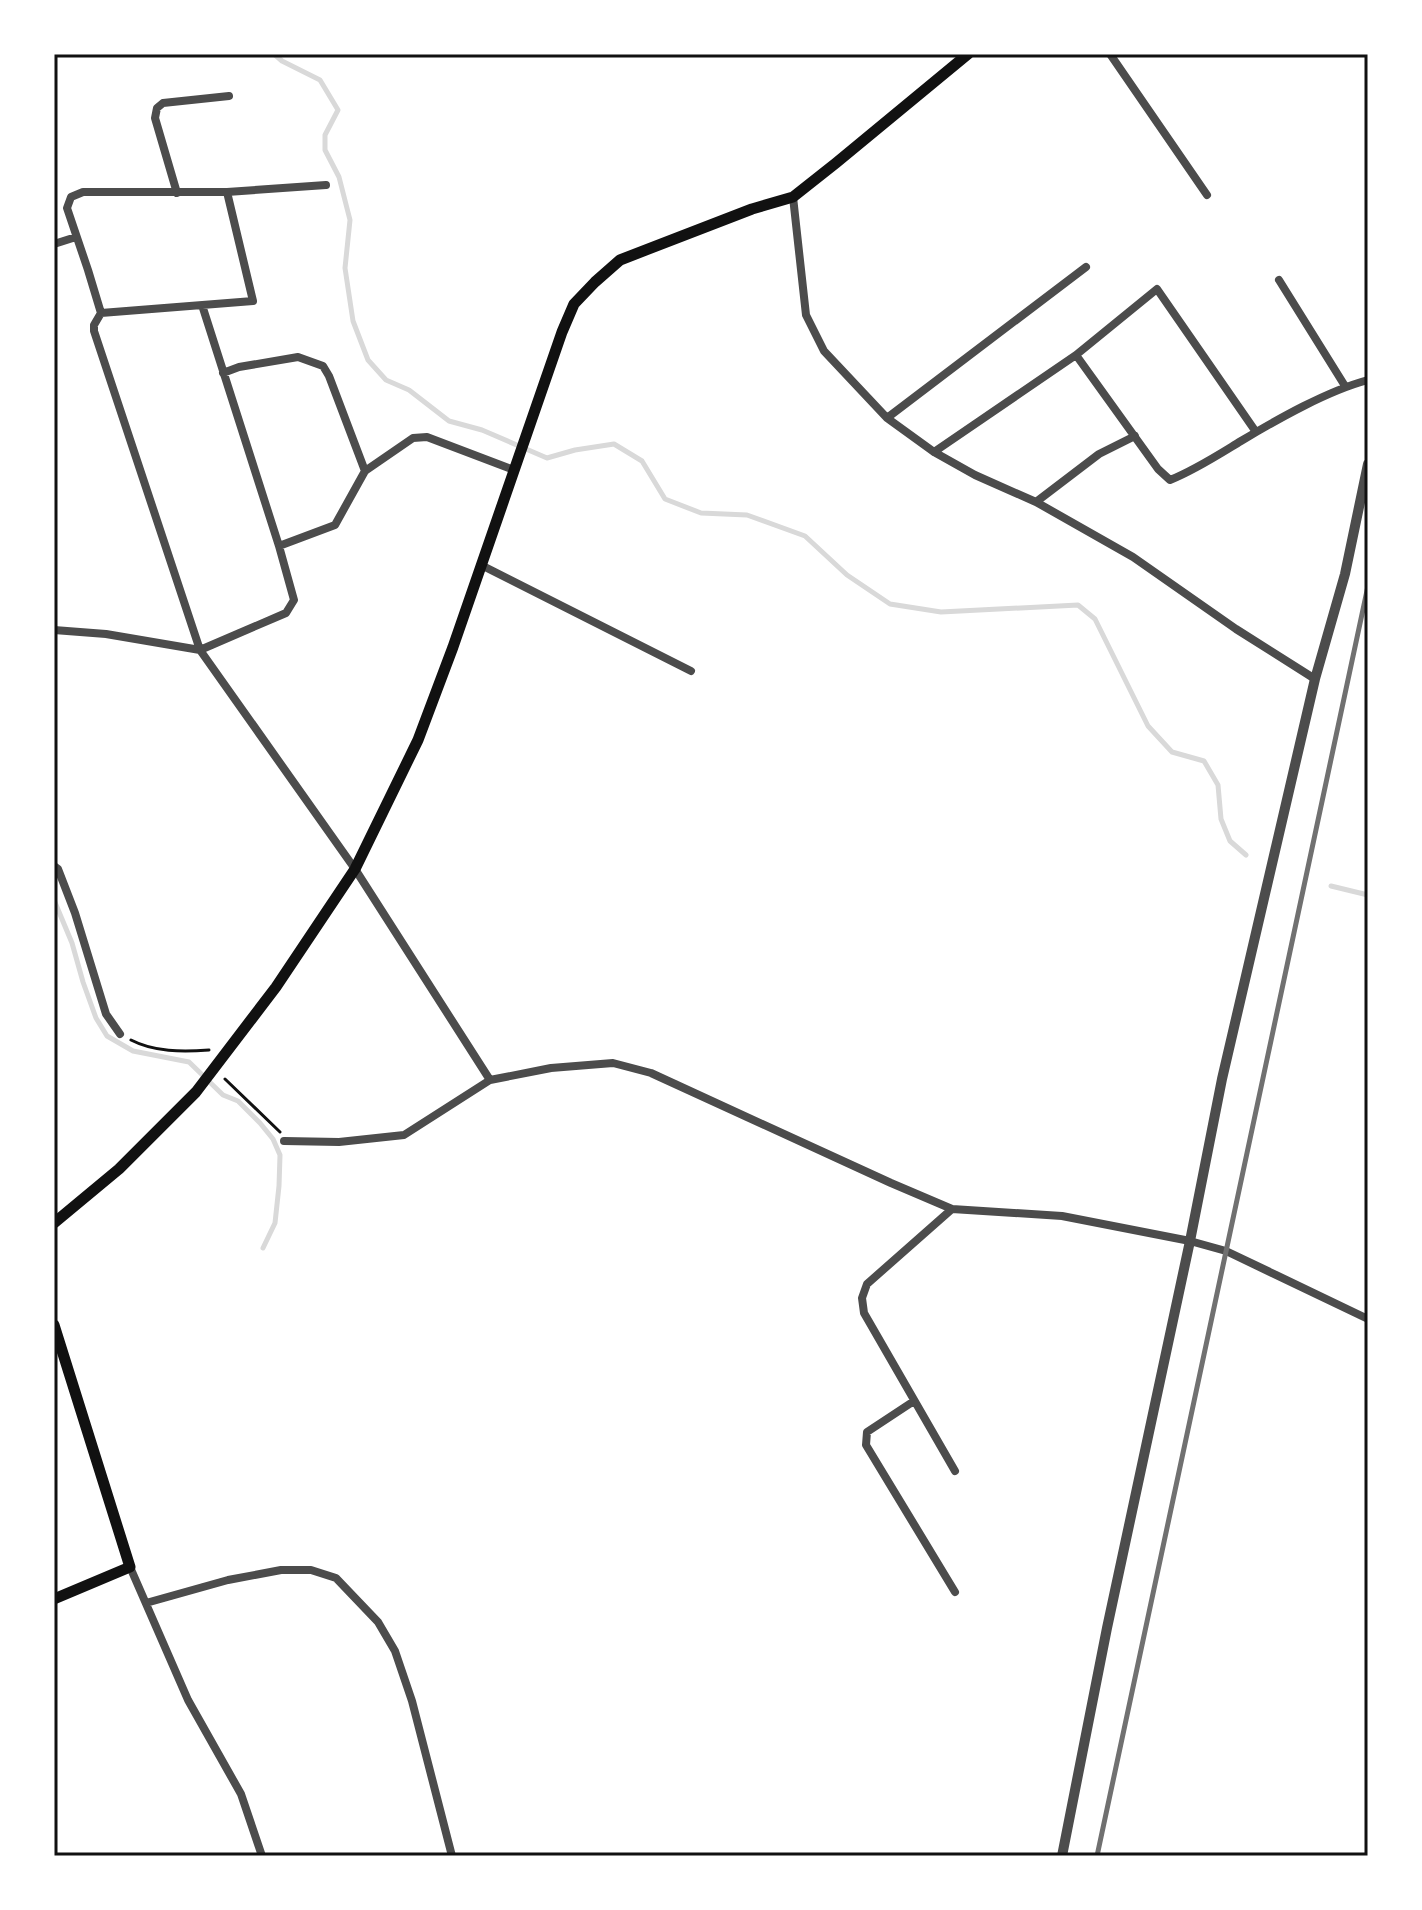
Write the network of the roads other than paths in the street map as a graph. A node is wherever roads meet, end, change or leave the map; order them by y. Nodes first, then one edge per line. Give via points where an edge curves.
1 (968, 54) edge
2 (1110, 54) edge
3 (229, 96) dead end
4 (326, 185) dead end
5 (227, 192) junction
6 (177, 193) junction
7 (1207, 195) dead end
8 (793, 197) junction
9 (76, 237) junction
10 (54, 244) edge
11 (1086, 267) dead end
12 (1279, 280) dead end
13 (202, 305) junction
14 (101, 313) junction
15 (1076, 355) junction
16 (223, 373) junction
17 (1368, 380) edge
18 (1345, 386) junction
19 (887, 418) junction
20 (1256, 432) junction
21 (1135, 436) junction
22 (934, 452) junction
23 (516, 464) junction
24 (1368, 464) edge
25 (365, 471) junction
26 (1036, 502) junction
27 (279, 546) junction
28 (481, 565) junction
29 (55, 627) edge
30 (200, 650) junction
31 (691, 671) dead end
32 (1315, 679) junction
33 (54, 866) edge
34 (355, 869) junction
35 (120, 1034) road end
36 (490, 1080) junction
37 (284, 1141) road end
38 (952, 1209) junction
39 (54, 1223) edge
40 (1190, 1241) junction
41 (1368, 1319) edge
42 (54, 1325) edge
43 (914, 1401) junction
44 (955, 1471) dead end
45 (130, 1567) junction
46 (955, 1592) dead end
47 (54, 1599) edge
48 (146, 1603) junction
49 (262, 1856) edge
50 (452, 1856) edge
51 (1062, 1856) edge

1 - 8 main road
2 - 7 street
3 - 6 street via 157,108 155,118
4 - 5 street
5 - 6 street
5 - 13 street via 253,301
6 - 9 street via 83,192 71,197 67,208
8 - 19 street via 806,315 824,351
8 - 23 main road via 611,267 574,304
9 - 10 street
9 - 14 street
11 - 19 street
12 - 18 street
13 - 14 street
13 - 16 street
14 - 30 street via 94,331
15 - 20 street via 1157,289
15 - 21 street
15 - 22 street
16 - 25 street via 298,357 323,366
16 - 27 street
17 - 18 street
18 - 20 street
19 - 22 street
20 - 21 street via 1170,480
21 - 26 street via 1099,454
22 - 26 street
23 - 25 street via 427,437 413,438
23 - 28 main road
24 - 32 street
25 - 27 street via 335,525
26 - 32 street via 1133,557
27 - 30 street via 294,600 286,613
28 - 31 street
28 - 34 main road via 418,740
29 - 30 street
30 - 34 street
32 - 40 street
33 - 35 street via 75,913 106,1014
34 - 36 street
34 - 39 main road via 276,987 196,1092 119,1169
36 - 37 street via 404,1135
36 - 38 street via 613,1063 651,1073
38 - 40 street via 1062,1216
38 - 43 street via 867,1284 862,1298 864,1313
40 - 41 street via 1226,1251
40 - 51 street
42 - 45 main road
43 - 44 street
43 - 46 street via 867,1432 866,1445
45 - 47 main road
45 - 48 street
48 - 49 street via 188,1700 241,1794
48 - 50 street via 281,1570 311,1570 336,1578 378,1622 395,1651

